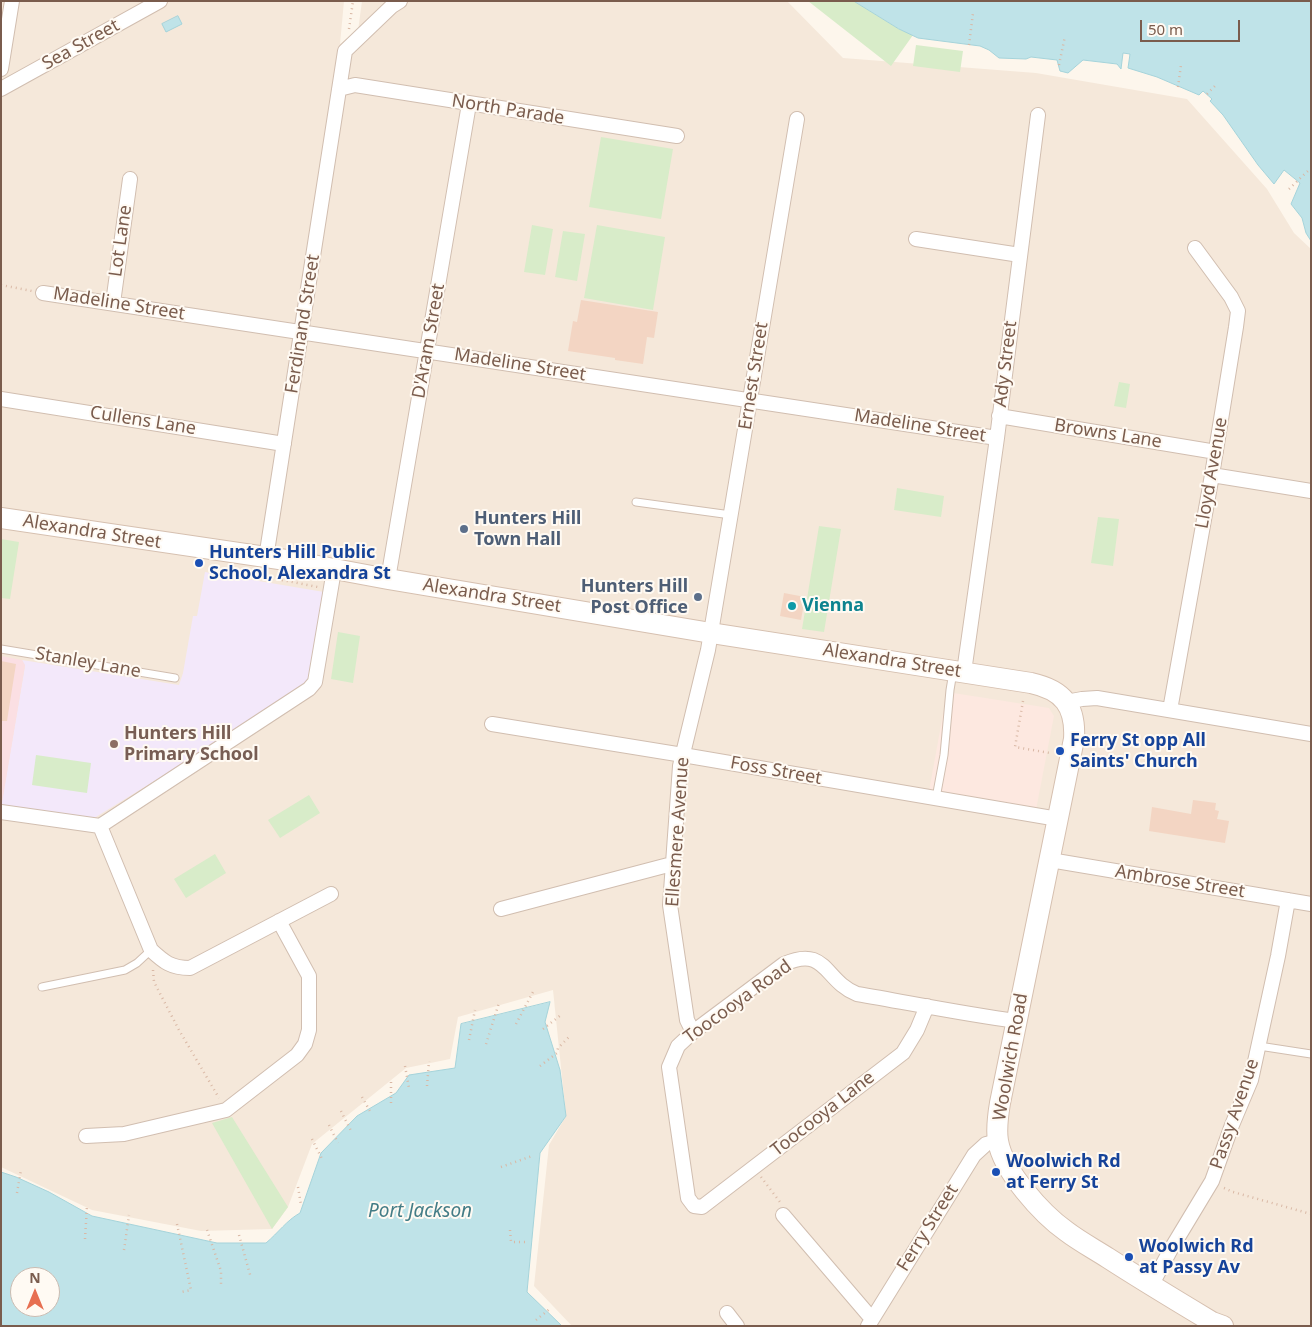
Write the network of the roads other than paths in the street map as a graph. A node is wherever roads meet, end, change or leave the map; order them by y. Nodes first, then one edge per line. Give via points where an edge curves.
1 (12, 1) edge
2 (160, 1) edge
3 (400, 1) edge
4 (1, 69) edge
5 (1, 89) edge
6 (339, 89) junction
7 (469, 104) junction
8 (1038, 115) dead end
9 (797, 119) dead end
10 (677, 136) dead end
11 (130, 179) dead end
12 (916, 239) dead end
13 (1195, 248) dead end
14 (1020, 255) junction
15 (43, 292) road end
16 (113, 303) junction
17 (302, 332) junction
18 (427, 351) junction
19 (1, 400) edge
20 (750, 400) junction
21 (999, 416) junction
22 (997, 438) junction
23 (284, 444) junction
24 (1216, 452) junction
25 (1212, 475) junction
26 (1311, 491) edge
27 (636, 502) dead end
28 (730, 515) junction
29 (1, 518) edge
30 (266, 558) junction
31 (334, 570) junction
32 (388, 579) junction
33 (711, 633) junction
34 (1, 649) edge
35 (959, 671) junction
36 (175, 678) dead end
37 (1066, 702) junction
38 (1170, 710) junction
39 (492, 724) dead end
40 (1311, 734) edge
41 (682, 755) junction
42 (936, 798) junction
43 (1, 812) edge
44 (1058, 819) junction
45 (100, 826) junction
46 (1050, 860) junction
47 (672, 864) junction
48 (330, 894) dead end
49 (1288, 900) junction
50 (1311, 904) edge
51 (501, 909) dead end
52 (279, 921) junction
53 (151, 950) junction
54 (42, 987) dead end
55 (927, 1006) junction
56 (1016, 1021) junction
57 (693, 1032) junction
58 (1259, 1046) junction
59 (1311, 1054) edge
60 (86, 1136) dead end
61 (998, 1141) junction
62 (702, 1207) joint
63 (783, 1215) road end
64 (1151, 1286) junction
65 (727, 1313) dead end
66 (870, 1322) edge
67 (737, 1326) edge
68 (1223, 1326) edge

1 - 4 street
2 - 5 street, Sea Street
3 - 6 street, Ferdinand Street via 345,51
6 - 7 street, North Parade via 355,85
6 - 17 street, Ferdinand Street
7 - 10 street, North Parade
7 - 18 street, D'Aram Street
8 - 14 street, Ady Street
9 - 20 street, Ernest Street
11 - 16 street, Lot Lane
12 - 14 street
13 - 24 street, Lloyd Avenue via 1238,311
14 - 21 street, Ady Street
15 - 16 street, Madeline Street
16 - 17 street, Madeline Street
17 - 18 street, Madeline Street
17 - 23 street, Ferdinand Street
18 - 20 street, Madeline Street
18 - 32 street, D'Aram Street
19 - 23 street, Cullens Lane
20 - 22 street, Madeline Street
20 - 28 street, Ernest Street
21 - 22 street, Ady Street
21 - 24 street, Browns Lane
22 - 35 street, Ady Street
23 - 30 street, Ferdinand Street
24 - 25 street, Lloyd Avenue
25 - 26 street
25 - 38 street, Lloyd Avenue
27 - 28 lane
28 - 33 street, Ernest Street
29 - 30 street, Alexandra Street
30 - 31 street, Alexandra Street
31 - 32 street, Alexandra Street
31 - 45 street via 315,682 309,689
32 - 33 street, Alexandra Street
33 - 35 street, Alexandra Street
33 - 41 street, Ellesmere Avenue
34 - 36 lane, Stanley Lane
35 - 37 street, Alexandra Street via 1039,685 1054,691
35 - 42 lane via 950,690
37 - 38 street via 1097,698
37 - 44 street, Woolwich Road via 1074,721 1074,739
38 - 40 street
39 - 41 street, Foss Street
41 - 42 street, Foss Street
41 - 47 street, Ellesmere Avenue
42 - 44 street, Foss Street
43 - 45 street
44 - 46 street, Woolwich Road
45 - 53 street
46 - 49 street, Ambrose Street
46 - 56 street, Woolwich Road
47 - 51 street
47 - 57 street, Ellesmere Avenue via 670,905 688,1020
48 - 52 street
49 - 50 street, Ambrose Street
49 - 58 street, Passy Avenue
52 - 53 street via 190,968 166,963
52 - 60 street via 308,976 309,1030 297,1055 226,1110 124,1134
53 - 54 lane via 138,963 124,970
55 - 56 street, Toocooya Road
55 - 57 street, Toocooya Road via 857,994 847,990 814,959 804,957 784,964
55 - 62 street, Toocooya Lane via 903,1053
56 - 61 street, Woolwich Road via 998,1116
57 - 62 street, Toocooya Road via 678,1046 669,1067 688,1198 694,1206
58 - 59 lane
58 - 64 street, Passy Avenue via 1251,1080 1212,1181
61 - 64 street, Woolwich Road via 1015,1178 1044,1212 1065,1231
61 - 66 street, Ferry Street via 986,1144 974,1155
63 - 66 street
64 - 68 street, Woolwich Road
65 - 67 street

